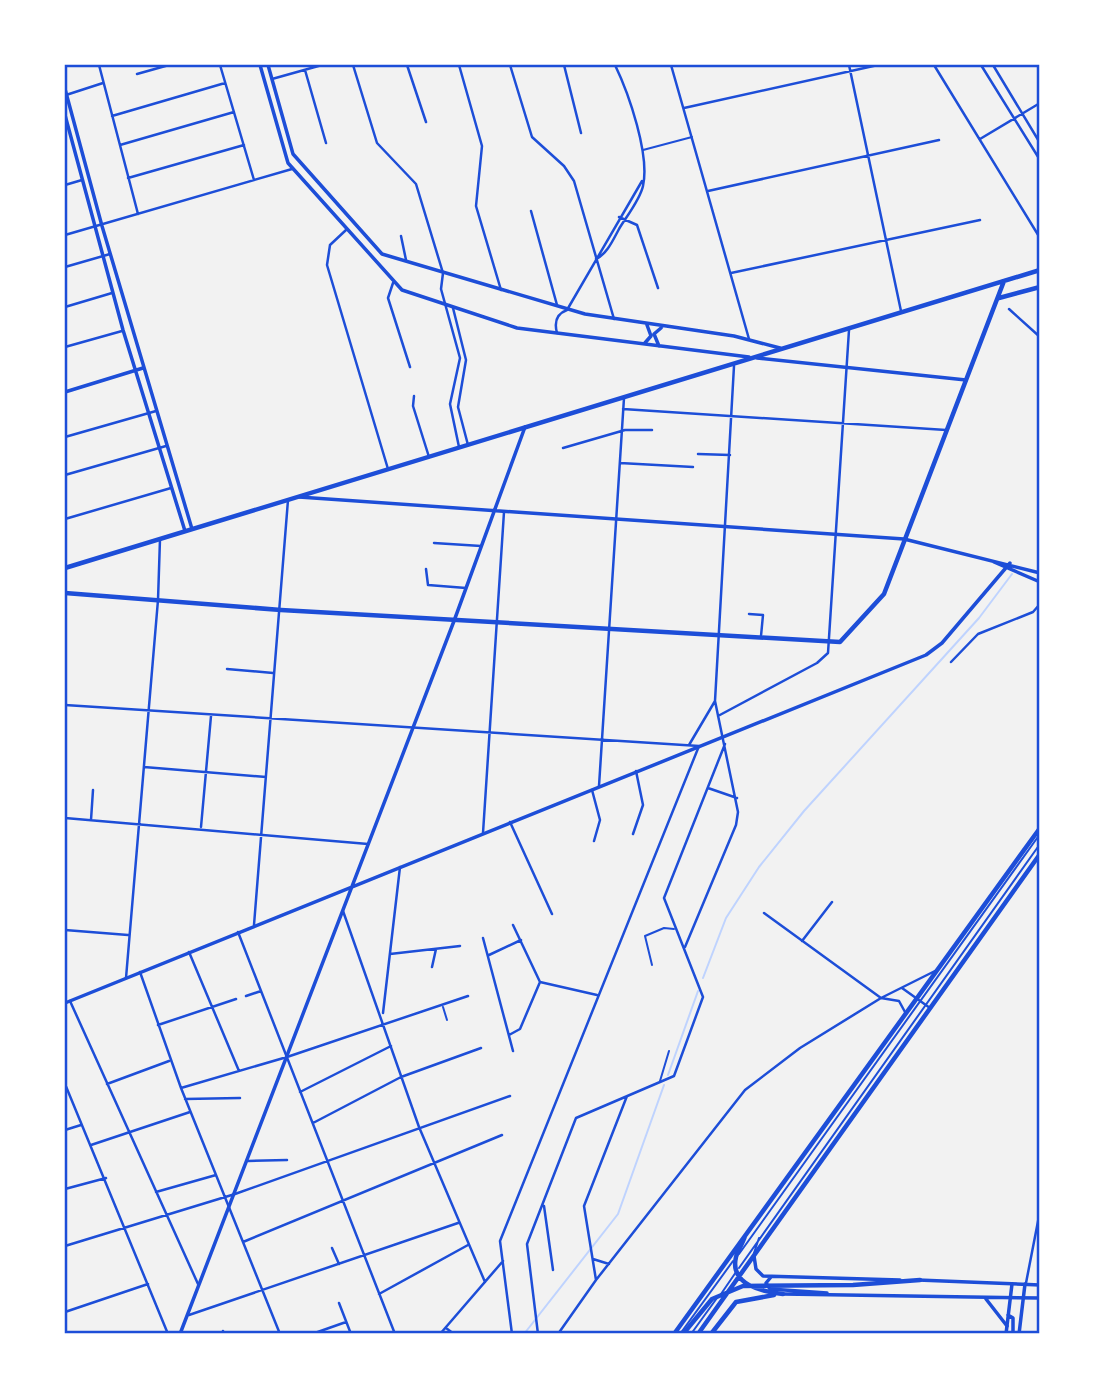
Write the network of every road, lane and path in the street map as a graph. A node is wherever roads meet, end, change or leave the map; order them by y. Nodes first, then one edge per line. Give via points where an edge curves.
1 (99, 65) edge
2 (169, 65) edge
3 (220, 65) edge
4 (260, 65) edge
5 (268, 65) edge
6 (321, 65) edge
7 (353, 65) edge
8 (407, 65) edge
9 (459, 65) edge
10 (510, 65) edge
11 (564, 65) edge
12 (615, 65) edge
13 (671, 65) edge
14 (849, 65) edge
15 (878, 65) edge
16 (934, 65) edge
17 (981, 65) edge
18 (993, 65) edge
19 (305, 70) junction
20 (850, 71) junction
21 (137, 74) dead end
22 (272, 79) junction
23 (104, 83) junction
24 (225, 83) junction
25 (65, 89) edge
26 (66, 95) edge
27 (1040, 103) edge
28 (684, 108) junction
29 (234, 111) junction
30 (1022, 114) junction
31 (65, 115) edge
32 (112, 117) junction
33 (1014, 118) junction
34 (426, 122) dead end
35 (581, 133) dead end
36 (692, 136) junction
37 (980, 139) junction
38 (939, 140) dead end
39 (326, 143) dead end
40 (1040, 143) edge
41 (72, 144) junction
42 (120, 145) junction
43 (244, 145) junction
44 (65, 146) edge
45 (643, 150) junction
46 (869, 156) junction
47 (1040, 160) edge
48 (292, 169) junction
49 (128, 178) junction
50 (643, 179) junction
51 (82, 180) junction
52 (254, 180) junction
53 (65, 185) edge
54 (321, 187) junction
55 (708, 191) junction
56 (314, 193) junction
57 (531, 211) dead end
58 (138, 215) junction
59 (619, 217) junction
60 (625, 219) junction
61 (980, 220) dead end
62 (102, 226) junction
63 (95, 228) junction
64 (346, 230) junction
65 (65, 235) edge
66 (401, 236) dead end
67 (1040, 238) edge
68 (887, 240) junction
69 (110, 254) junction
70 (102, 256) junction
71 (596, 259) junction
72 (407, 263) junction
73 (65, 267) edge
74 (1040, 270) edge
75 (443, 273) junction
76 (731, 273) junction
77 (1004, 281) junction
78 (393, 283) junction
79 (1040, 287) edge
80 (658, 288) dead end
81 (501, 290) junction
82 (113, 293) junction
83 (998, 299) junction
84 (446, 305) junction
85 (65, 307) edge
86 (453, 307) junction
87 (558, 307) junction
88 (1009, 309) dead end
89 (567, 310) junction
90 (901, 311) junction
91 (614, 320) junction
92 (648, 325) junction
93 (849, 326) junction
94 (663, 327) junction
95 (123, 330) junction
96 (1040, 330) edge
97 (1034, 332) junction
98 (556, 333) junction
99 (1040, 338) edge
100 (749, 339) junction
101 (642, 344) junction
102 (65, 347) edge
103 (660, 347) junction
104 (780, 348) junction
105 (749, 357) junction
106 (734, 363) junction
107 (410, 367) dead end
108 (848, 367) junction
109 (143, 368) junction
110 (136, 371) junction
111 (966, 380) junction
112 (65, 391) edge
113 (414, 397) dead end
114 (624, 397) junction
115 (623, 409) junction
116 (156, 411) junction
117 (148, 413) junction
118 (732, 416) junction
119 (843, 424) junction
120 (524, 427) junction
121 (652, 430) dead end
122 (946, 430) junction
123 (622, 431) junction
124 (65, 437) edge
125 (468, 445) junction
126 (167, 446) junction
127 (460, 447) junction
128 (158, 448) junction
129 (563, 448) dead end
130 (698, 454) dead end
131 (730, 455) junction
132 (429, 457) junction
133 (620, 463) junction
134 (693, 467) dead end
135 (388, 470) junction
136 (65, 475) edge
137 (171, 488) junction
138 (298, 497) junction
139 (288, 500) junction
140 (494, 511) junction
141 (504, 512) junction
142 (65, 519) edge
143 (616, 519) junction
144 (727, 526) junction
145 (192, 529) junction
146 (185, 531) junction
147 (836, 533) junction
148 (904, 538) junction
149 (160, 539) junction
150 (434, 542) dead end
151 (481, 546) junction
152 (989, 559) junction
153 (1010, 563) junction
154 (65, 568) edge
155 (426, 569) dead end
156 (1007, 569) junction
157 (1040, 573) edge
158 (1040, 582) edge
159 (466, 589) junction
160 (65, 593) edge
161 (158, 600) junction
162 (1040, 604) edge
163 (281, 610) junction
164 (749, 614) dead end
165 (454, 621) junction
166 (496, 623) junction
167 (609, 629) junction
168 (720, 636) junction
169 (761, 639) junction
170 (830, 644) junction
171 (951, 662) dead end
172 (227, 669) dead end
173 (274, 674) junction
174 (715, 701) junction
175 (65, 705) edge
176 (149, 711) junction
177 (211, 716) junction
178 (718, 716) junction
179 (271, 719) junction
180 (411, 728) junction
181 (490, 734) junction
182 (723, 737) junction
183 (600, 741) junction
184 (725, 744) junction
185 (689, 745) junction
186 (699, 746) junction
187 (144, 767) junction
188 (636, 771) junction
189 (205, 772) junction
190 (266, 777) junction
191 (599, 786) junction
192 (708, 788) junction
193 (592, 789) junction
194 (93, 790) dead end
195 (737, 798) junction
196 (65, 818) edge
197 (91, 820) junction
198 (510, 822) junction
199 (139, 824) junction
200 (201, 828) junction
201 (1040, 828) edge
202 (483, 833) junction
203 (262, 834) junction
204 (633, 834) dead end
205 (1040, 834) edge
206 (594, 841) dead end
207 (368, 844) junction
208 (1040, 844) edge
209 (1040, 856) edge
210 (400, 866) junction
211 (353, 885) junction
212 (832, 902) dead end
213 (343, 911) junction
214 (552, 914) dead end
215 (764, 914) dead end
216 (254, 925) junction
217 (513, 925) dead end
218 (676, 928) junction
219 (65, 930) edge
220 (238, 932) junction
221 (129, 936) junction
222 (483, 938) dead end
223 (521, 940) junction
224 (802, 941) junction
225 (460, 946) dead end
226 (685, 947) junction
227 (436, 949) junction
228 (189, 952) junction
229 (390, 954) junction
230 (488, 955) junction
231 (652, 965) dead end
232 (432, 967) dead end
233 (939, 969) junction
234 (140, 972) junction
235 (126, 978) junction
236 (540, 982) junction
237 (902, 988) junction
238 (261, 991) junction
239 (597, 995) junction
240 (246, 996) dead end
241 (468, 996) dead end
242 (881, 998) junction
243 (236, 999) dead end
244 (70, 1000) junction
245 (920, 1000) junction
246 (65, 1003) edge
247 (925, 1004) junction
248 (443, 1006) junction
249 (212, 1007) junction
250 (930, 1009) junction
251 (906, 1015) junction
252 (382, 1016) junction
253 (447, 1020) dead end
254 (158, 1025) junction
255 (385, 1025) junction
256 (509, 1035) junction
257 (391, 1046) junction
258 (481, 1048) dead end
259 (513, 1051) dead end
260 (669, 1051) dead end
261 (287, 1057) junction
262 (170, 1060) junction
263 (239, 1071) junction
264 (401, 1077) junction
265 (659, 1082) junction
266 (65, 1084) edge
267 (107, 1084) junction
268 (180, 1088) junction
269 (300, 1092) junction
270 (510, 1096) dead end
271 (627, 1096) junction
272 (240, 1098) dead end
273 (185, 1099) junction
274 (190, 1112) junction
275 (313, 1123) junction
276 (82, 1125) junction
277 (419, 1127) junction
278 (65, 1130) edge
279 (128, 1132) junction
280 (502, 1135) dead end
281 (91, 1145) junction
282 (287, 1160) dead end
283 (327, 1160) junction
284 (248, 1161) junction
285 (434, 1165) junction
286 (216, 1175) junction
287 (106, 1178) junction
288 (65, 1189) edge
289 (156, 1192) junction
290 (234, 1194) junction
291 (225, 1198) junction
292 (344, 1201) junction
293 (544, 1203) junction
294 (229, 1207) junction
295 (1040, 1211) edge
296 (166, 1214) junction
297 (458, 1223) junction
298 (125, 1227) junction
299 (747, 1232) junction
300 (760, 1234) junction
301 (243, 1242) junction
302 (468, 1245) junction
303 (65, 1246) edge
304 (332, 1248) dead end
305 (754, 1254) junction
306 (364, 1255) junction
307 (592, 1257) junction
308 (736, 1258) junction
309 (503, 1261) junction
310 (339, 1264) junction
311 (608, 1264) junction
312 (553, 1270) dead end
313 (738, 1272) junction
314 (773, 1277) junction
315 (596, 1280) junction
316 (920, 1280) junction
317 (485, 1282) junction
318 (148, 1284) junction
319 (1012, 1284) junction
320 (1026, 1284) junction
321 (1040, 1285) edge
322 (199, 1287) junction
323 (262, 1291) junction
324 (379, 1294) junction
325 (783, 1294) junction
326 (843, 1295) junction
327 (985, 1297) junction
328 (1010, 1298) junction
329 (1024, 1298) junction
330 (1040, 1298) edge
331 (339, 1303) dead end
332 (65, 1312) edge
333 (188, 1315) junction
334 (1008, 1315) junction
335 (346, 1322) junction
336 (1007, 1326) junction
337 (446, 1328) junction
338 (168, 1334) edge
339 (180, 1334) edge
340 (280, 1334) edge
341 (312, 1334) edge
342 (351, 1334) edge
343 (395, 1334) edge
344 (440, 1334) edge
345 (454, 1334) edge
346 (513, 1334) edge
347 (538, 1334) edge
348 (558, 1334) edge
349 (674, 1334) edge
350 (682, 1334) edge
351 (691, 1334) edge
352 (698, 1334) edge
353 (711, 1334) edge
354 (1006, 1334) edge
355 (1013, 1334) edge
356 (1019, 1334) edge

1 - 23 street
2 - 21 street
3 - 24 street
4 - 48 street
5 - 22 street
6 - 19 street
7 - 75 street via 377,143 416,184
8 - 34 street
9 - 81 street via 482,146 475,206
10 - 71 street via 532,137 574,181
11 - 35 street
12 - 45 street
13 - 28 street
14 - 20 street
15 - 20 street
16 - 37 street
17 - 33 street
18 - 30 street
19 - 22 street
19 - 39 street
20 - 28 street
20 - 46 street
22 - 54 street via 293,154
23 - 26 street
23 - 32 street
24 - 29 street
24 - 32 street
25 - 26 street
26 - 62 street
27 - 30 street
28 - 36 street
29 - 42 street
29 - 43 street
30 - 33 street
30 - 40 street
31 - 41 street
32 - 42 street
33 - 37 street
33 - 47 street
36 - 45 street
36 - 55 street
37 - 67 street
38 - 46 street
41 - 44 street
41 - 51 street
42 - 49 street
43 - 49 street
43 - 52 street
45 - 50 street
46 - 55 street
46 - 68 street
48 - 52 street
48 - 56 street
49 - 58 street
50 - 59 street
50 - 60 street
51 - 53 street
51 - 63 street
52 - 58 street
54 - 56 street
54 - 72 street via 373,247
55 - 76 street
56 - 64 street
57 - 87 street
58 - 62 street
59 - 60 street
59 - 71 street
60 - 71 street via 603,256
60 - 80 street via 637,225
61 - 68 street
62 - 63 street
62 - 69 street
63 - 65 street
63 - 70 street
64 - 78 street
64 - 135 street via 330,245 327,265
66 - 72 street
68 - 76 street
68 - 90 street
69 - 70 street
69 - 109 street
70 - 73 street
70 - 82 street
71 - 89 street
71 - 91 street
72 - 75 street
74 - 77 main road
75 - 81 street
75 - 84 street
76 - 100 street
77 - 83 main road
77 - 90 main road
78 - 84 street
78 - 107 street via 388,298
79 - 83 main road
81 - 87 street
82 - 85 street
82 - 95 street
83 - 111 main road
84 - 86 street
84 - 127 street via 460,358 450,404
86 - 98 street via 517,328
86 - 125 street via 466,360 458,407
87 - 89 street
88 - 97 street
89 - 91 street
89 - 98 street via 555,321
90 - 93 main road
91 - 92 street
92 - 94 street
92 - 101 street via 651,337
93 - 104 main road
93 - 108 street
94 - 100 street
94 - 103 street via 654,334
95 - 102 street
95 - 110 street
96 - 97 street
97 - 99 street
98 - 101 street
100 - 104 street
101 - 103 street
103 - 105 street
104 - 105 main road
105 - 106 main road
105 - 108 street
106 - 114 main road
106 - 118 street
108 - 111 street
108 - 119 street
109 - 110 street
109 - 116 street
110 - 112 street
110 - 117 street
111 - 122 main road
113 - 132 street
114 - 115 street
114 - 120 main road
115 - 118 street
115 - 123 street
116 - 117 street
116 - 126 street
117 - 124 street
117 - 128 street
118 - 119 street
118 - 131 street
119 - 122 street
119 - 147 street
120 - 125 main road
120 - 140 street
121 - 123 street
122 - 148 main road
123 - 129 street
123 - 133 street
125 - 127 main road
126 - 128 street
126 - 145 street
127 - 132 main road
128 - 136 street
128 - 137 street
130 - 131 street
131 - 144 street
132 - 135 main road
133 - 134 street
133 - 143 street
135 - 138 main road
137 - 142 street
137 - 146 street
138 - 139 main road
138 - 140 street
139 - 145 main road
139 - 163 street
140 - 141 street
140 - 151 street
141 - 143 street
141 - 166 street
143 - 144 street
143 - 167 street
144 - 147 street
144 - 168 street
145 - 146 main road
146 - 149 main road
147 - 148 street
147 - 170 street
148 - 152 street
148 - 170 main road via 884,594 849,635
149 - 154 main road
149 - 161 street
150 - 151 street
151 - 159 street
152 - 153 street
152 - 156 street
153 - 156 street
153 - 157 street
155 - 159 street via 428,584
156 - 158 street
156 - 182 street via 935,650
159 - 165 street
160 - 161 main road
161 - 163 main road
161 - 176 street
162 - 171 street via 1033,612 978,634
163 - 165 main road
163 - 173 street
164 - 169 street via 763,615
165 - 166 main road
165 - 180 street
166 - 167 main road
166 - 181 street
167 - 168 main road
167 - 183 street
168 - 169 main road
168 - 174 street
169 - 170 main road
170 - 178 street via 817,663
172 - 173 street
173 - 179 street
174 - 178 street
174 - 185 street
175 - 176 street
176 - 177 street
176 - 187 street
177 - 179 street
177 - 189 street
178 - 182 street
179 - 180 street
179 - 190 street
180 - 181 street
180 - 207 street
181 - 183 street
181 - 202 street
182 - 184 street
182 - 186 street
183 - 185 street
183 - 191 street
184 - 192 street
184 - 195 street
185 - 186 street
186 - 188 street
186 - 239 street
187 - 189 street
187 - 199 street
188 - 191 street
188 - 204 street via 643,805
189 - 190 street
189 - 200 street
190 - 203 street
191 - 193 street
192 - 195 street
192 - 218 street via 664,898
193 - 198 street
193 - 206 street via 600,820
194 - 197 street
195 - 226 street via 736,825
196 - 197 street
197 - 199 street
198 - 202 street
198 - 214 street
199 - 200 street
199 - 221 street
200 - 203 street
201 - 233 main road
202 - 210 street
203 - 207 street
203 - 216 street
205 - 245 street
207 - 211 street
208 - 247 street
209 - 250 main road
210 - 211 street
210 - 229 street
211 - 213 street
211 - 216 street
212 - 224 street
213 - 252 street
213 - 261 street
215 - 224 street
216 - 220 street
217 - 223 street
218 - 226 street
218 - 231 street via 645,936
219 - 221 street
220 - 228 street
220 - 238 street
221 - 235 street
222 - 230 street
223 - 230 street
223 - 236 street
224 - 242 street
225 - 227 street
226 - 265 street via 703,997 674,1076
227 - 229 street
227 - 232 street
228 - 234 street
228 - 249 street
229 - 252 street
230 - 256 street
233 - 237 street
233 - 245 main road
234 - 235 street
234 - 254 street
235 - 244 street
236 - 239 street
236 - 256 street via 520,1029
237 - 242 street
237 - 245 street
238 - 240 street
238 - 261 street
239 - 309 street via 500,1241
241 - 248 street
242 - 251 street via 899,1001
242 - 311 street via 800,1048 744,1090
243 - 249 street
244 - 246 street
244 - 267 street
245 - 247 street
245 - 251 main road
245 - 308 street
247 - 250 street
247 - 300 street
248 - 253 street
248 - 255 street
249 - 254 street
249 - 263 street
250 - 305 main road
251 - 299 main road
252 - 255 street
254 - 262 street
255 - 257 street
255 - 261 street
256 - 259 street
257 - 264 street
257 - 269 street
258 - 264 street
260 - 265 street
261 - 263 street
261 - 269 street
261 - 284 street
262 - 267 street
262 - 268 street
263 - 268 street
264 - 275 street
264 - 277 street
265 - 271 street
266 - 276 street
267 - 279 street
268 - 273 street
269 - 275 street
270 - 277 street
271 - 293 street via 578,1115
271 - 307 street via 584,1206
272 - 273 street
273 - 274 street
274 - 279 street
274 - 286 street
275 - 283 street
276 - 278 street
276 - 281 street
277 - 283 street
277 - 285 street
279 - 281 street
279 - 289 street
280 - 285 street
281 - 287 street
282 - 284 street
283 - 290 street
283 - 292 street
284 - 290 street
285 - 292 street
285 - 297 street
286 - 289 street
286 - 291 street
287 - 288 street
287 - 298 street
289 - 296 street
290 - 291 street
290 - 294 street
291 - 294 street
291 - 296 street
292 - 301 street
292 - 306 street
293 - 312 street
293 - 347 street via 527,1249
294 - 301 street
294 - 322 street
295 - 320 street
296 - 298 street
296 - 322 street
297 - 302 street
297 - 306 street
298 - 303 street
298 - 318 street
299 - 308 main road
299 - 349 main road
300 - 305 street
300 - 313 street
301 - 323 street
302 - 317 street
302 - 324 street
304 - 310 street
305 - 313 main road
305 - 314 street via 759,1273
306 - 310 street
306 - 324 street
307 - 311 street
307 - 315 street
308 - 313 main road
308 - 350 street
309 - 317 street
309 - 346 street
310 - 323 street
311 - 315 street
313 - 325 main road via 758,1290
313 - 351 street
313 - 352 main road
314 - 316 street
314 - 326 street via 766,1283 771,1289
315 - 348 street
316 - 319 street
316 - 350 main road via 743,1286 712,1299
317 - 337 street
318 - 332 street
318 - 338 street
319 - 320 street
319 - 328 street
320 - 321 street
320 - 329 street
322 - 333 street
323 - 333 street
323 - 340 street
324 - 343 street
325 - 326 street
325 - 353 main road via 736,1302
326 - 327 street
327 - 328 street
327 - 336 street
328 - 329 street
328 - 334 street
329 - 330 street
329 - 356 street
331 - 335 street
333 - 339 street
334 - 336 street
334 - 355 street via 1013,1318
335 - 341 street
335 - 342 street
336 - 354 street
337 - 344 street
337 - 345 street

